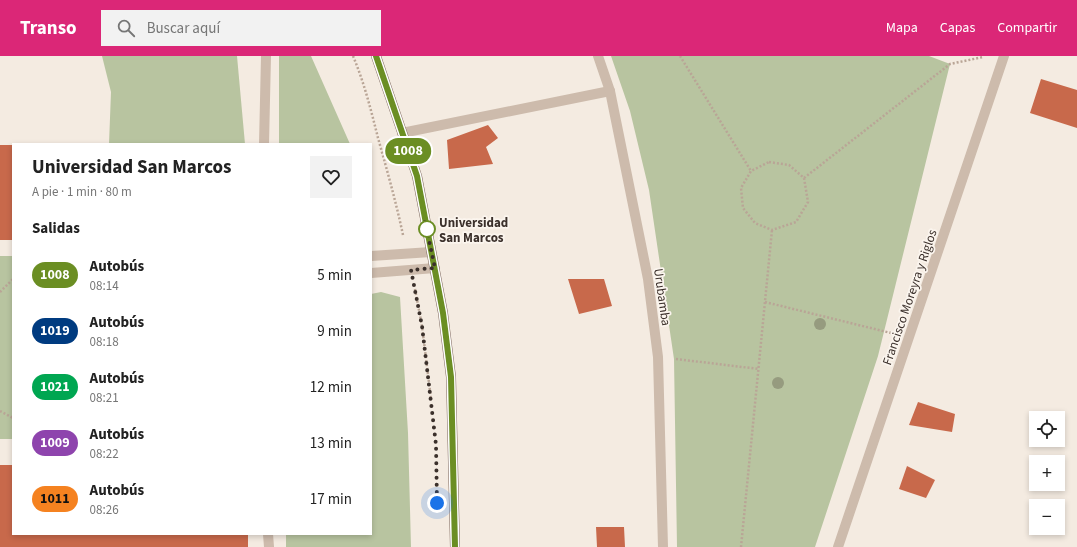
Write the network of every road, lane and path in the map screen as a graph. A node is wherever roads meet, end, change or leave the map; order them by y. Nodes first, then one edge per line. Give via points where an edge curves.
1 (266, 56) edge
2 (352, 56) edge
3 (376, 56) edge
4 (598, 56) edge
5 (680, 56) edge
6 (990, 56) edge
7 (1004, 56) edge
8 (610, 90) junction
9 (402, 133) junction
10 (264, 143) edge
11 (751, 171) junction
12 (804, 178) junction
13 (772, 230) junction
14 (431, 252) junction
15 (407, 254) junction
16 (372, 256) edge
17 (435, 268) junction
18 (411, 270) junction
19 (372, 273) edge
20 (12, 280) edge
21 (0, 292) edge
22 (765, 302) junction
23 (909, 338) junction
24 (658, 357) junction
25 (759, 369) junction
26 (431, 403) dead end
27 (0, 411) edge
28 (12, 417) edge
29 (268, 535) edge
30 (269, 547) edge
31 (455, 547) edge
32 (662, 547) edge
33 (741, 547) edge
34 (838, 547) edge

1 - 10 street
2 - 15 path via 377,132
3 - 9 main road
4 - 8 street, Urubamba
5 - 11 path
6 - 12 path via 950,64
7 - 23 street, Francisco Moreyra y Riglos
8 - 9 street
8 - 24 street, Urubamba via 648,279
9 - 14 main road via 417,176
11 - 12 path via 769,162 789,165
11 - 13 path via 741,188 743,208 755,223
12 - 13 path via 808,202 796,222
13 - 22 path
14 - 15 street
14 - 17 main road
15 - 16 street
17 - 18 street
17 - 31 main road via 451,377
18 - 19 street
18 - 26 path via 422,326
20 - 21 path
22 - 23 path
22 - 25 path
23 - 34 street, Francisco Moreyra y Riglos
24 - 25 path
24 - 32 street, Urubamba
25 - 33 path
27 - 28 path
29 - 30 street

